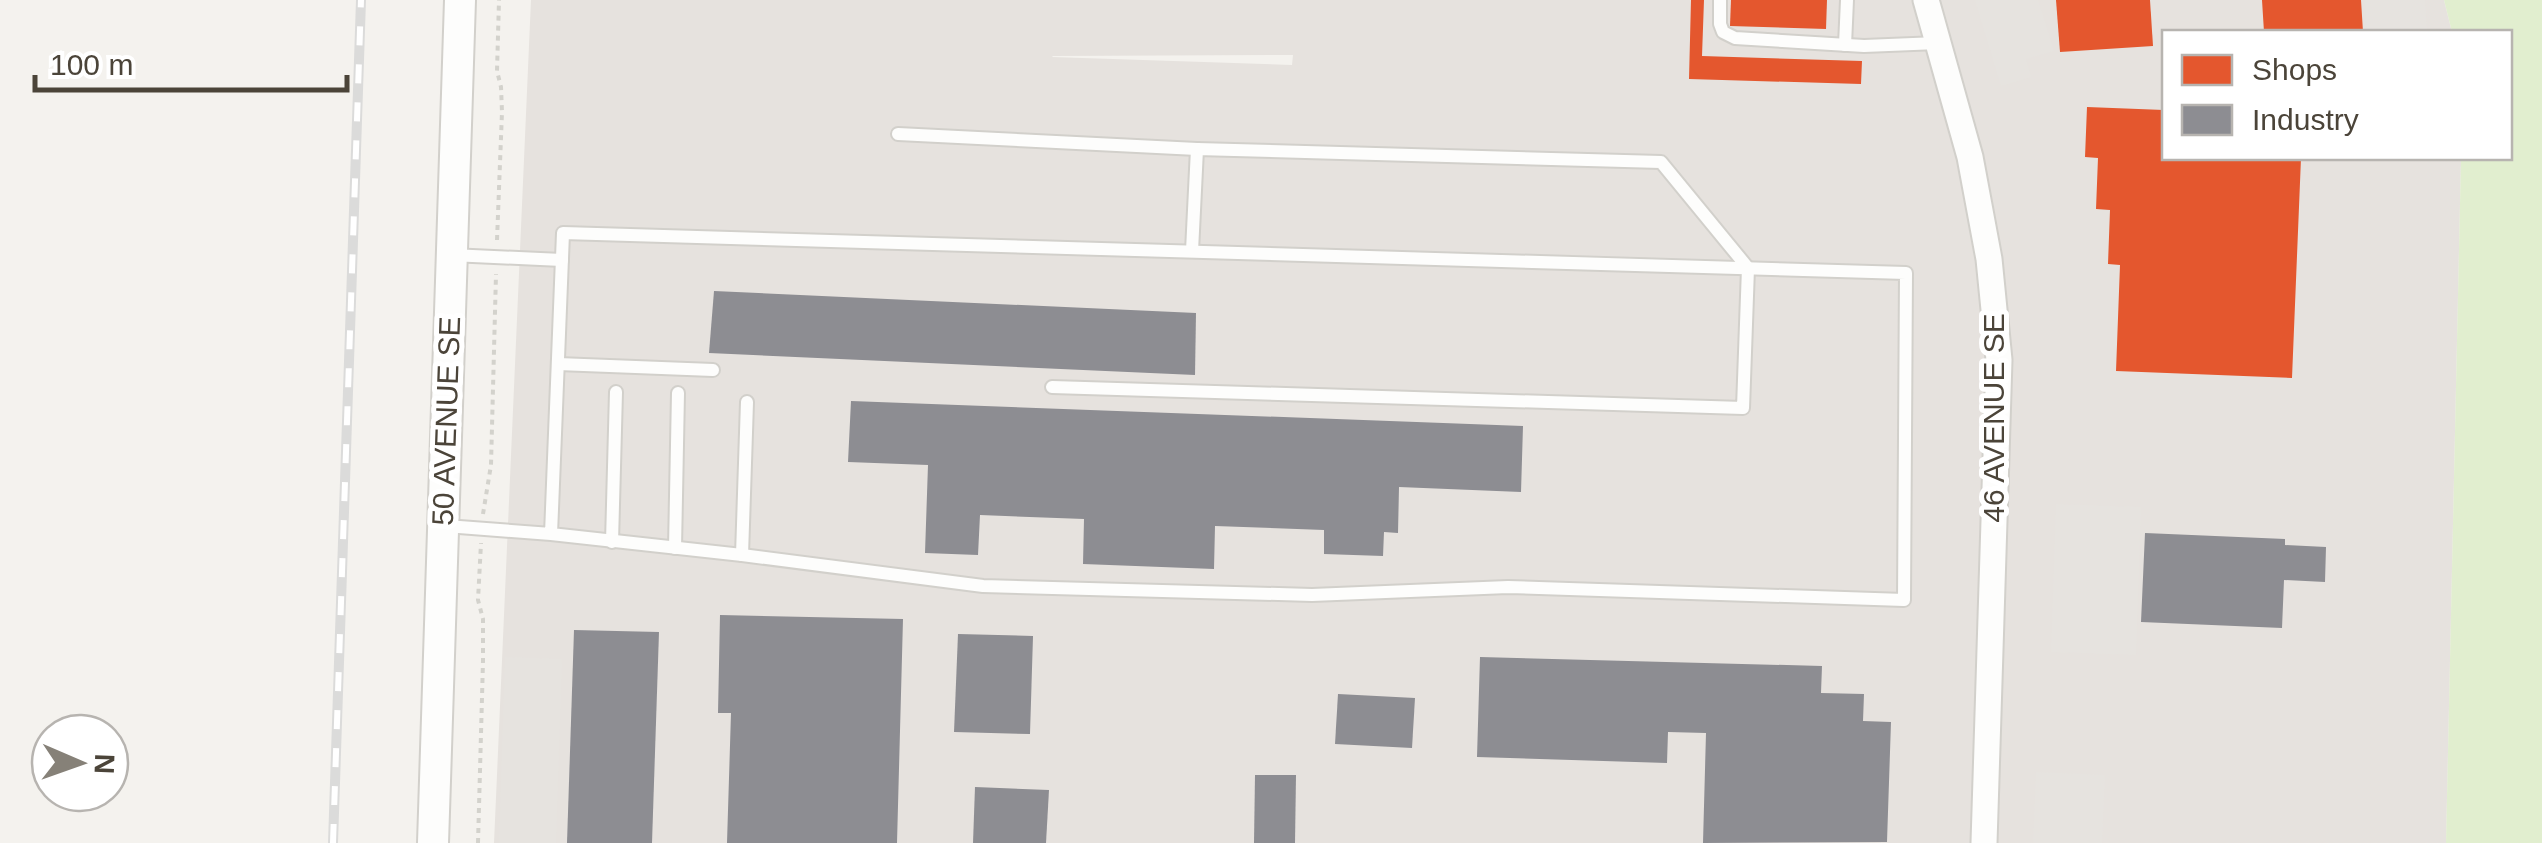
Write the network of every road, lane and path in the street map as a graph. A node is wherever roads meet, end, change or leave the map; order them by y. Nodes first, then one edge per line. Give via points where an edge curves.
1 (460, 0) edge
2 (499, 0) edge
3 (1720, 0) edge
4 (1846, 0) edge
5 (1926, 0) edge
6 (1938, 43) junction
7 (1845, 45) junction
8 (898, 134) dead end
9 (1197, 149) junction
10 (1192, 252) junction
11 (452, 256) junction
12 (497, 258) junction
13 (562, 260) junction
14 (1748, 268) junction
15 (558, 364) junction
16 (712, 370) dead end
17 (1052, 388) dead end
18 (616, 392) dead end
19 (678, 393) dead end
20 (748, 402) dead end
21 (443, 526) junction
22 (481, 529) junction
23 (551, 534) junction
24 (612, 542) junction
25 (675, 548) junction
26 (742, 554) junction
27 (433, 843) edge
28 (478, 843) edge
29 (1984, 843) edge

1 - 11 street, 50 AVENUE SE
2 - 12 path
3 - 7 lane via 1720,24 1728,37
4 - 7 lane
5 - 6 street, 46 AVENUE SE
6 - 7 lane
6 - 29 street, 46 AVENUE SE via 1977,191 1999,360
8 - 9 lane
9 - 10 lane
9 - 14 lane via 1662,162
10 - 13 lane via 563,233
10 - 14 lane
11 - 12 lane
11 - 21 street, 50 AVENUE SE
12 - 13 lane
12 - 22 path via 490,465
13 - 15 lane
14 - 17 lane via 1743,408
14 - 26 lane via 1906,273 1904,600 1508,588 1312,595 983,586
15 - 16 lane
15 - 23 lane
18 - 24 lane
19 - 25 lane
20 - 26 lane
21 - 22 lane
21 - 27 street, 50 AVENUE SE
22 - 23 lane
22 - 28 path
23 - 24 lane
24 - 25 lane
25 - 26 lane

